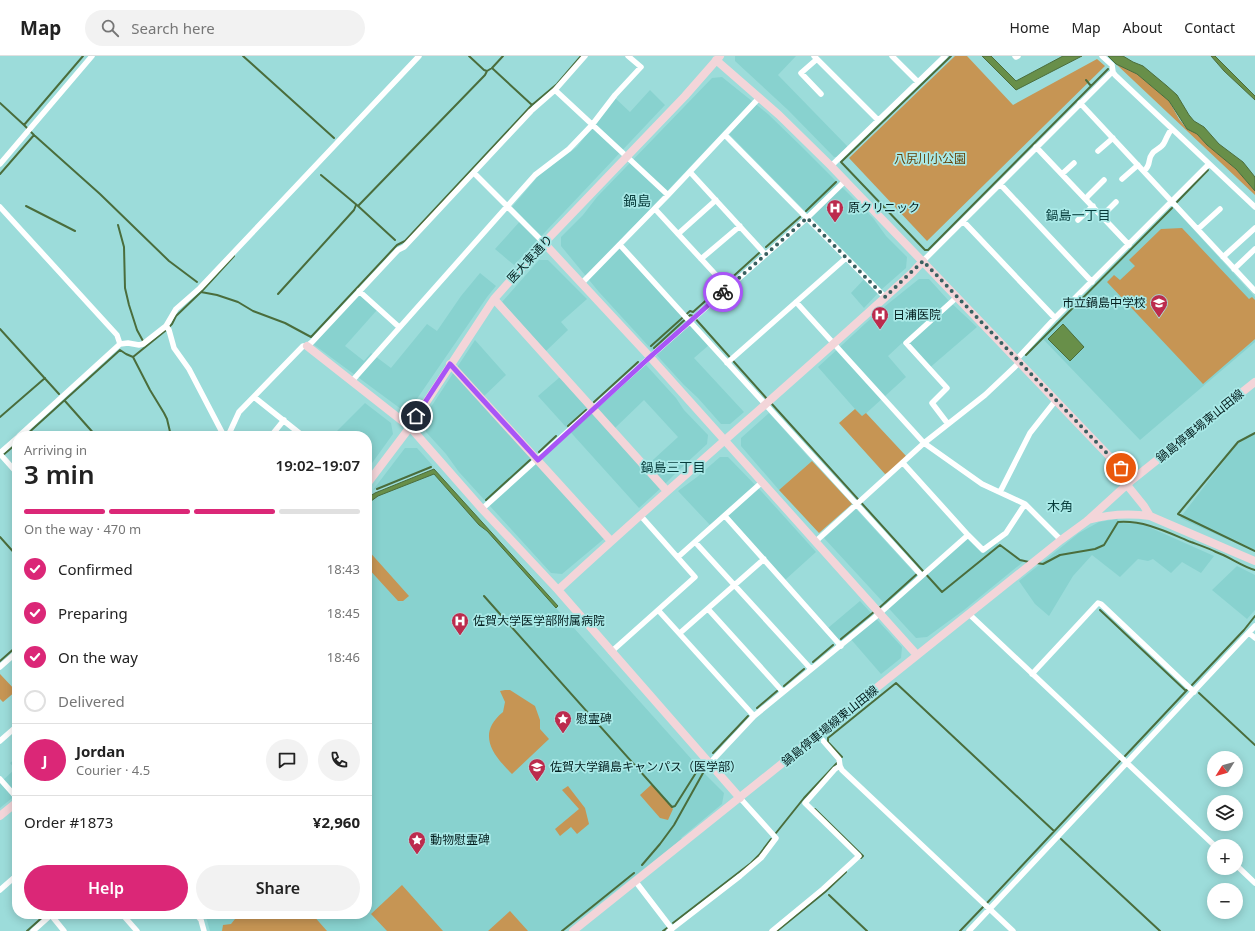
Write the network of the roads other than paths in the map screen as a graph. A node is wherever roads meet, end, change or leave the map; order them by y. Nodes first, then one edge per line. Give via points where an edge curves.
1 (92, 56) edge
2 (419, 56) edge
3 (585, 56) edge
4 (628, 56) edge
5 (892, 56) edge
6 (945, 56) edge
7 (1102, 56) edge
8 (716, 58) edge
9 (816, 58) edge
10 (1113, 72) junction
11 (918, 82) junction
12 (555, 90) junction
13 (821, 94) dead end
14 (759, 98) junction
15 (1080, 103) junction
16 (878, 120) junction
17 (592, 126) junction
18 (1172, 129) junction
19 (725, 135) junction
20 (1113, 138) junction
21 (1036, 147) junction
22 (1098, 152) dead end
23 (626, 156) junction
24 (1074, 163) dead end
25 (0, 164) edge
26 (1210, 164) junction
27 (1138, 165) junction
28 (831, 166) junction
29 (1144, 171) junction
30 (690, 172) junction
31 (474, 173) junction
32 (1062, 174) junction
33 (1122, 179) dead end
34 (1104, 180) dead end
35 (845, 181) junction
36 (1000, 184) junction
37 (668, 195) junction
38 (1086, 199) junction
39 (716, 200) junction
40 (1116, 202) dead end
41 (1172, 202) junction
42 (508, 206) junction
43 (1092, 206) junction
44 (0, 207) edge
45 (1255, 207) edge
46 (655, 209) junction
47 (1220, 209) dead end
48 (1102, 216) junction
49 (807, 218) junction
50 (1078, 220) dead end
51 (963, 221) junction
52 (740, 226) junction
53 (1255, 228) edge
54 (1198, 230) junction
55 (678, 234) junction
56 (544, 243) junction
57 (620, 245) junction
58 (1129, 245) junction
59 (1255, 249) edge
60 (765, 254) junction
61 (1223, 257) junction
62 (846, 258) junction
63 (701, 259) junction
64 (923, 261) junction
65 (1234, 269) junction
66 (1092, 282) junction
67 (582, 283) junction
68 (728, 288) junction
69 (359, 291) junction
70 (1255, 291) edge
71 (885, 297) junction
72 (957, 297) junction
73 (494, 299) junction
74 (796, 302) junction
75 (1055, 318) junction
76 (692, 319) junction
77 (399, 327) junction
78 (168, 328) junction
79 (120, 344) junction
80 (834, 344) junction
81 (307, 346) junction
82 (650, 357) junction
83 (730, 360) junction
84 (1018, 360) junction
85 (450, 364) junction
86 (352, 381) junction
87 (1255, 382) edge
88 (254, 397) junction
89 (1056, 400) junction
90 (768, 403) junction
91 (594, 409) junction
92 (284, 420) junction
93 (948, 424) junction
94 (410, 427) junction
95 (25, 431) edge
96 (221, 431) edge
97 (230, 431) edge
98 (275, 431) edge
99 (298, 431) edge
100 (725, 441) junction
101 (12, 443) edge
102 (924, 443) junction
103 (1, 455) edge
104 (538, 460) junction
105 (903, 463) junction
106 (12, 467) edge
107 (372, 477) edge
108 (1129, 482) junction
109 (761, 483) junction
110 (667, 491) junction
111 (1000, 492) junction
112 (859, 502) junction
113 (1025, 504) junction
114 (482, 510) junction
115 (640, 515) junction
116 (725, 516) junction
117 (1150, 516) junction
118 (1087, 521) junction
119 (968, 535) junction
120 (1061, 540) junction
121 (611, 541) junction
122 (695, 542) junction
123 (815, 542) junction
124 (678, 557) junction
125 (764, 559) junction
126 (1255, 561) edge
127 (923, 573) junction
128 (734, 585) junction
129 (558, 590) junction
130 (708, 609) junction
131 (658, 610) junction
132 (880, 613) junction
133 (969, 614) junction
134 (1255, 626) edge
135 (680, 633) junction
136 (1249, 633) junction
137 (1255, 638) edge
138 (841, 646) junction
139 (611, 652) junction
140 (918, 655) junction
141 (12, 656) edge
142 (0, 667) edge
143 (811, 669) junction
144 (1032, 674) junction
145 (783, 692) junction
146 (1194, 692) junction
147 (754, 716) junction
148 (12, 730) edge
149 (818, 736) junction
150 (0, 741) edge
151 (710, 763) junction
152 (1127, 763) junction
153 (840, 766) junction
154 (0, 778) edge
155 (12, 792) edge
156 (740, 798) junction
157 (12, 806) edge
158 (0, 816) edge
159 (1208, 839) edge
160 (1243, 872) edge
161 (12, 879) edge
162 (636, 882) junction
163 (1255, 883) edge
164 (0, 890) edge
165 (990, 909) junction
166 (46, 919) edge
167 (54, 919) edge
168 (126, 919) edge
169 (200, 919) edge
170 (671, 930) edge
171 (32, 931) edge
172 (64, 931) edge
173 (136, 931) edge
174 (204, 931) edge
175 (573, 931) edge
176 (772, 931) edge
177 (969, 931) edge
178 (1013, 931) edge

1 - 25 street
2 - 78 street via 200,288 176,309
3 - 12 street
4 - 17 street via 641,67 615,95
5 - 11 street
6 - 11 street
7 - 10 street via 1112,65
8 - 14 street
8 - 23 street, 医大東通り via 685,96
9 - 13 street via 801,73
9 - 16 street
10 - 15 street
10 - 18 street
11 - 16 street
12 - 17 street
12 - 31 street via 531,111
14 - 19 street
14 - 28 street
15 - 20 street
15 - 21 street
16 - 28 street
17 - 23 street
17 - 42 street via 569,149 535,175
18 - 26 street
18 - 29 street via 1160,148 1151,155 1149,167
19 - 30 street
19 - 49 street
20 - 22 street
20 - 27 street
21 - 32 street
21 - 36 street
23 - 37 street
23 - 56 street, 医大東通り
24 - 32 street
26 - 41 street
26 - 45 street
27 - 29 street
27 - 33 street
28 - 35 street
29 - 41 street
30 - 37 street
30 - 39 street
31 - 42 street
31 - 69 street
32 - 38 street
34 - 38 street
35 - 49 street
35 - 64 street
36 - 51 street
36 - 66 street
37 - 46 street
38 - 43 street
39 - 52 street
39 - 55 street
40 - 48 street
41 - 54 street
41 - 58 street
42 - 56 street
42 - 77 street
43 - 48 street
43 - 50 street
44 - 79 street via 117,335
46 - 55 street
46 - 57 street
47 - 54 street
48 - 58 street
49 - 60 street
49 - 62 street
51 - 64 street
51 - 75 street
52 - 60 street
52 - 63 street
53 - 61 street
54 - 61 street
55 - 63 street
56 - 67 street
56 - 73 street, 医大東通り
57 - 67 street
57 - 76 street via 683,314
58 - 66 street
59 - 65 street
60 - 68 street
61 - 65 street
62 - 71 street
62 - 74 street
63 - 68 street
64 - 71 street
64 - 72 street
65 - 70 street
66 - 75 street
67 - 82 street
68 - 76 street
69 - 77 street
69 - 81 street
71 - 80 street
72 - 84 street
72 - 93 street via 906,343 947,388 932,403
73 - 85 street, 医大東通り
73 - 91 street
74 - 80 street
74 - 83 street
75 - 84 street
76 - 82 street
76 - 83 street
77 - 86 street
78 - 79 street via 143,344
78 - 96 street via 174,348 189,369
79 - 95 street
80 - 90 street
80 - 102 street
81 - 86 street
81 - 88 street via 302,346
82 - 91 street
82 - 100 street
83 - 90 street
84 - 89 street
84 - 93 street via 985,395
85 - 94 street, 医大東通り
85 - 104 street
86 - 94 street
87 - 108 street, 鍋島停車場東山田線
88 - 92 street
88 - 97 street via 239,412
89 - 108 street
89 - 111 street via 1030,433
90 - 100 street
90 - 112 street
91 - 104 street
91 - 110 street
92 - 98 street
92 - 99 street
93 - 102 street
94 - 107 street, 医大東通り
94 - 114 street
100 - 109 street
100 - 110 street
101 - 103 street
102 - 105 street
102 - 111 street via 982,484
103 - 106 street
104 - 114 street
104 - 121 street
105 - 112 street
105 - 119 street
108 - 117 street
108 - 118 street, 鍋島停車場線東山田線
109 - 116 street
109 - 123 street
110 - 115 street
111 - 113 street
112 - 123 street
112 - 127 street
113 - 119 street via 1006,533 983,550
113 - 120 street
114 - 129 street
115 - 121 street
115 - 124 street
116 - 122 street
116 - 125 street
117 - 118 street, 鍋島停車場線東山田線 via 1105,516
117 - 126 street, 鍋島停車場線東山田線
118 - 120 street, 鍋島停車場線東山田線
119 - 127 street
120 - 133 street, 鍋島停車場線東山田線
121 - 129 street
122 - 124 street
122 - 128 street
123 - 132 street
124 - 131 street via 696,577
125 - 128 street
125 - 138 street
127 - 132 street
128 - 130 street
128 - 143 street
129 - 139 street
130 - 135 street
130 - 145 street
131 - 135 street
131 - 139 street
132 - 138 street
132 - 140 street
133 - 140 street, 鍋島停車場線東山田線
133 - 144 street
134 - 136 street
135 - 147 street
136 - 137 street
136 - 146 street
138 - 143 street
139 - 151 street
140 - 149 street, 鍋島停車場線東山田線
141 - 142 street
143 - 145 street
144 - 146 street via 1098,603
144 - 152 street
145 - 147 street
146 - 152 street
147 - 151 street
148 - 150 street
149 - 153 street via 839,759
149 - 156 street, 鍋島停車場線東山田線
151 - 156 street
152 - 159 street
152 - 165 street
153 - 165 street
153 - 176 street via 805,802 859,856
154 - 155 street
156 - 162 street, 鍋島停車場線東山田線
156 - 170 street via 776,838 761,858
157 - 158 street
160 - 163 street
161 - 164 street
162 - 170 street
162 - 175 street, 鍋島停車場線東山田線
165 - 177 street
165 - 178 street
166 - 171 street
167 - 172 street
168 - 173 street
169 - 174 street

